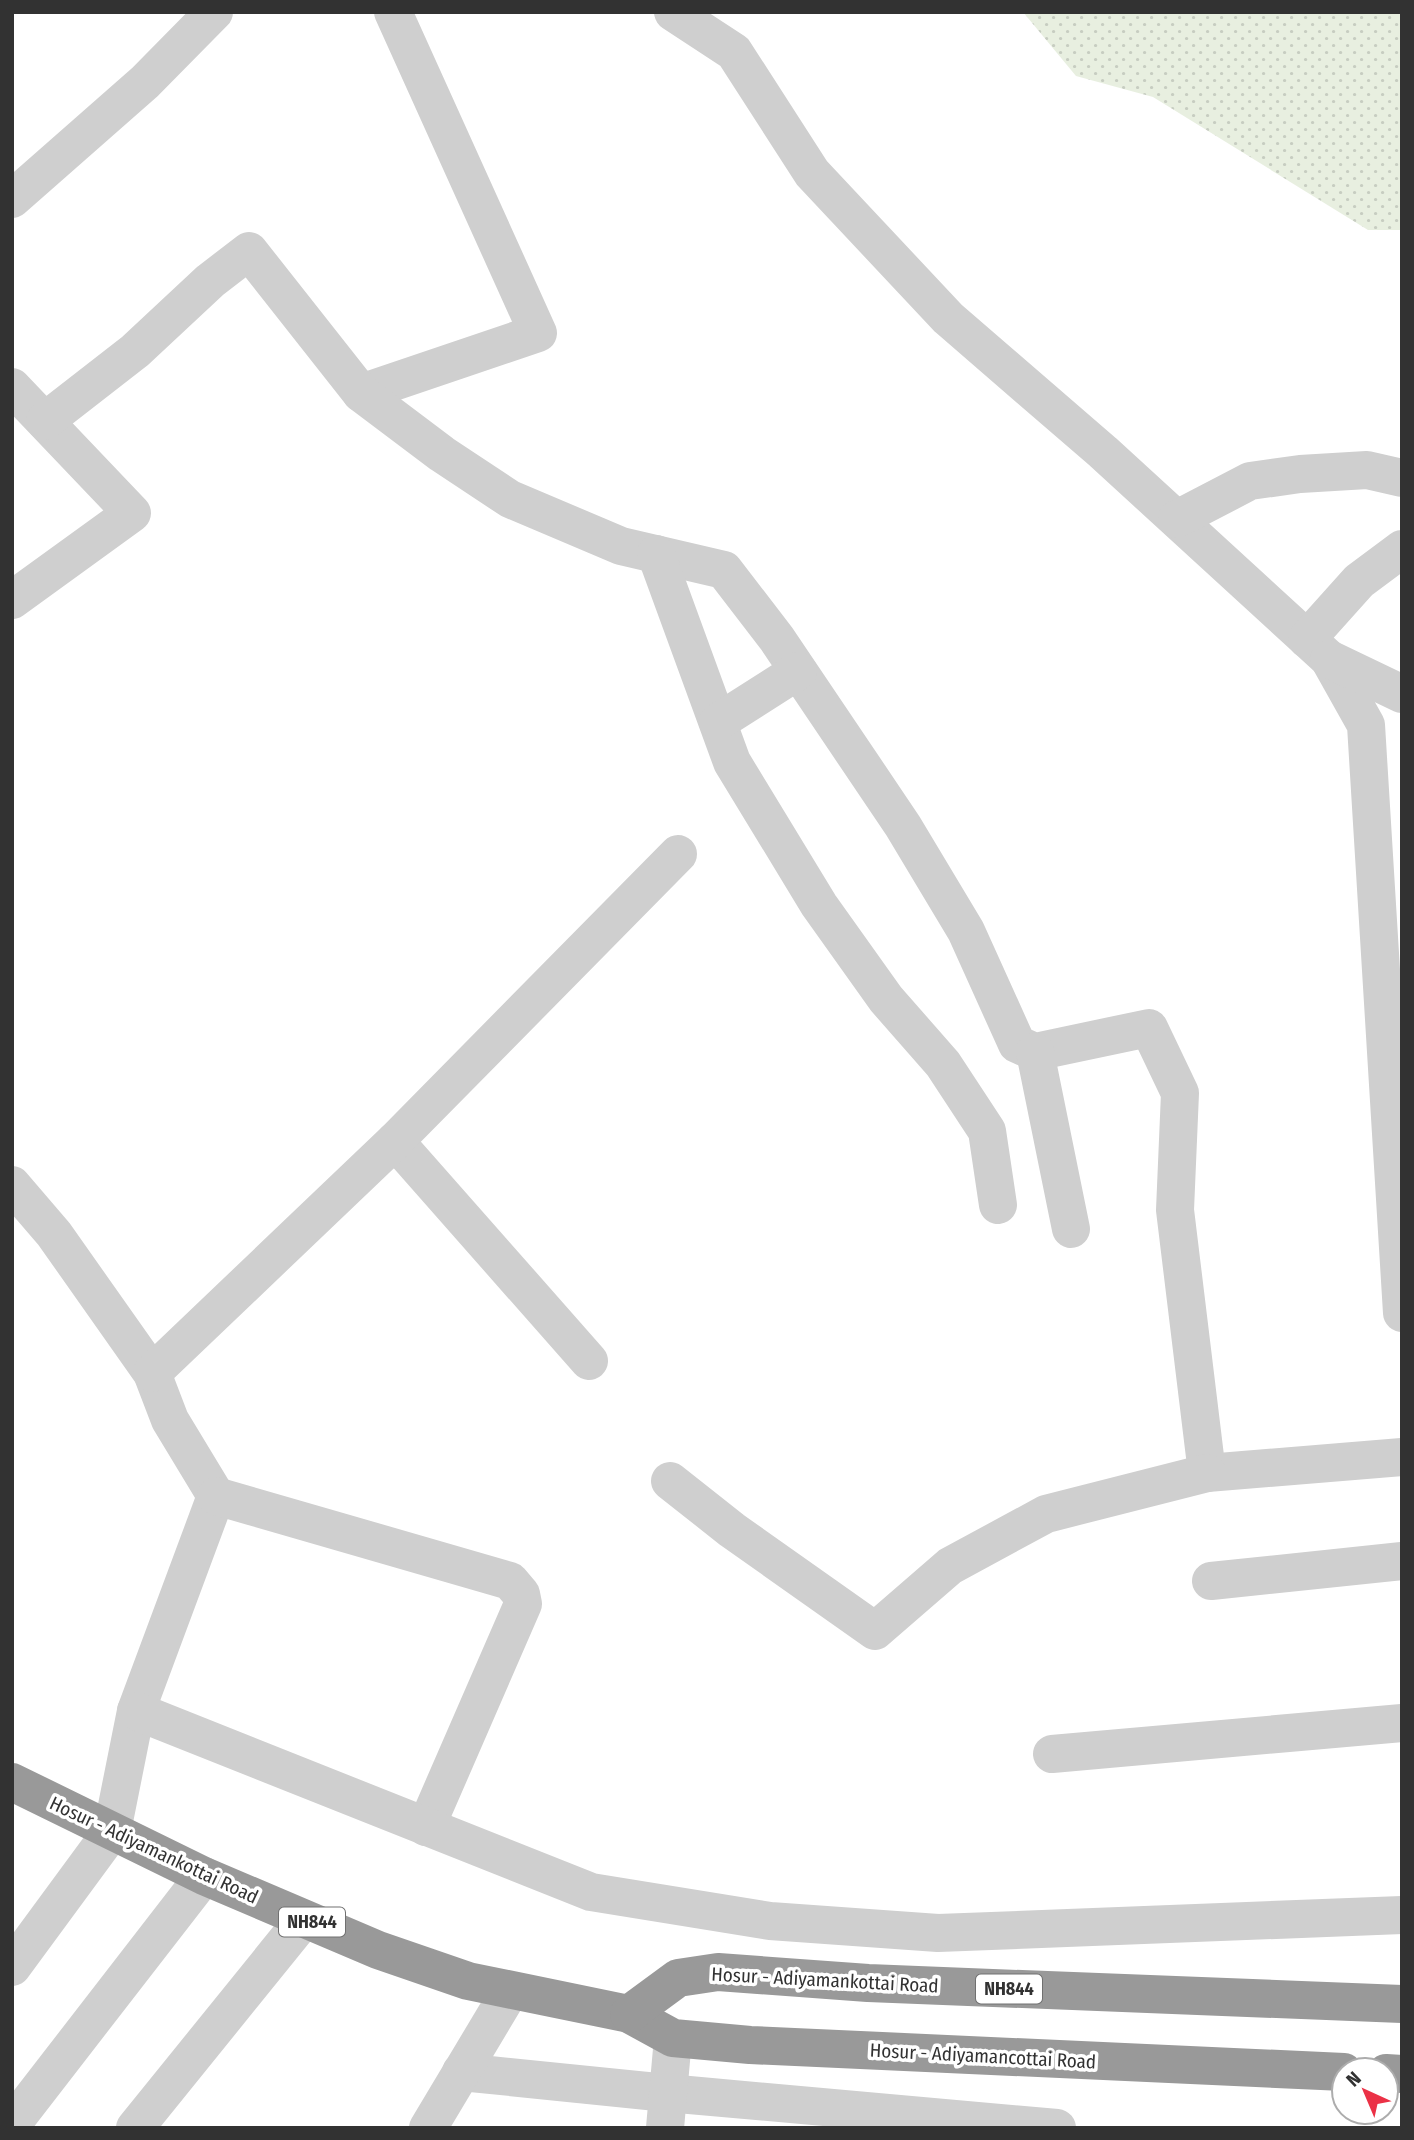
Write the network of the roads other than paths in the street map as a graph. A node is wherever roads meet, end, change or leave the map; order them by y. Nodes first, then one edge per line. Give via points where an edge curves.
1 (215, 12) edge
2 (393, 12) edge
3 (673, 12) edge
4 (12, 199) edge
5 (12, 387) edge
6 (361, 393) junction
7 (45, 421) junction
8 (1402, 478) edge
9 (1177, 519) junction
10 (1402, 550) edge
11 (656, 554) junction
12 (12, 600) edge
13 (1318, 649) junction
14 (798, 671) junction
15 (1402, 695) edge
16 (718, 722) junction
17 (678, 853) dead end
18 (1035, 1052) junction
19 (395, 1141) junction
20 (12, 1185) edge
21 (998, 1205) dead end
22 (1071, 1229) dead end
23 (1402, 1313) edge
24 (589, 1361) dead end
25 (152, 1373) junction
26 (1402, 1457) edge
27 (1207, 1473) junction
28 (670, 1481) dead end
29 (216, 1496) junction
30 (1402, 1561) edge
31 (1211, 1581) dead end
32 (136, 1711) junction
33 (1402, 1723) edge
34 (1052, 1754) dead end
35 (12, 1782) edge
36 (426, 1827) junction
37 (113, 1832) junction
38 (204, 1876) junction
39 (1402, 1915) edge
40 (304, 1919) junction
41 (770, 1921) junction
42 (12, 1967) edge
43 (761, 1975) junction
44 (510, 1991) junction
45 (1402, 2004) edge
46 (629, 2014) junction
47 (673, 2038) junction
48 (1330, 2071) edge
49 (461, 2072) junction
50 (666, 2111) edge
51 (12, 2124) edge
52 (135, 2128) edge
53 (428, 2128) edge
54 (1057, 2128) edge

1 - 4 street via 145,82
2 - 6 street via 538,334
3 - 9 street via 734,52 812,173 948,317
5 - 7 street
6 - 7 street via 249,251 209,281 135,351
6 - 11 street via 510,499 621,546
7 - 12 street via 132,513
8 - 9 street via 1367,470 1250,481
9 - 13 street
10 - 13 street via 1359,581
11 - 14 street via 724,570
11 - 16 street
13 - 15 street
13 - 23 street via 1366,725
14 - 16 street
14 - 18 street via 966,931 1017,1044
16 - 21 street via 732,762 819,905 886,999 943,1064 987,1131
17 - 19 street
18 - 22 street
18 - 27 street via 1149,1028 1180,1093 1175,1210
19 - 24 street
19 - 25 street
20 - 25 street via 54,1234
25 - 29 street via 170,1420
26 - 27 street
27 - 28 street via 1046,1514 950,1566 875,1631
29 - 32 street
29 - 36 street via 510,1581 521,1594 523,1604
30 - 31 street
32 - 36 street
32 - 37 street
33 - 34 street
35 - 37 highway, Hosur - Adiyamankottai Road / NH844
36 - 41 street via 591,1892
37 - 38 highway, Hosur - Adiyamankottai Road / NH844
37 - 42 street
38 - 40 highway, Hosur - Adiyamankottai Road / NH844
38 - 51 street
39 - 41 street via 938,1933
40 - 44 highway, Hosur - Adiyamankottai Road / NH844 via 378,1950
40 - 52 street
41 - 43 street
43 - 45 highway, Hosur - Adiyamankottai Road / NH844
43 - 46 highway, Hosur - Adiyamankottai Road / NH844 via 718,1972 678,1978
44 - 46 highway, Hosur - Adiyamankottai Road / NH844
44 - 49 street
46 - 47 highway, Hosur - Adiyamancottai Road / NH844
47 - 48 highway, Hosur - Adiyamancottai Road / NH844
47 - 50 street
49 - 50 street
49 - 53 street
50 - 54 street

